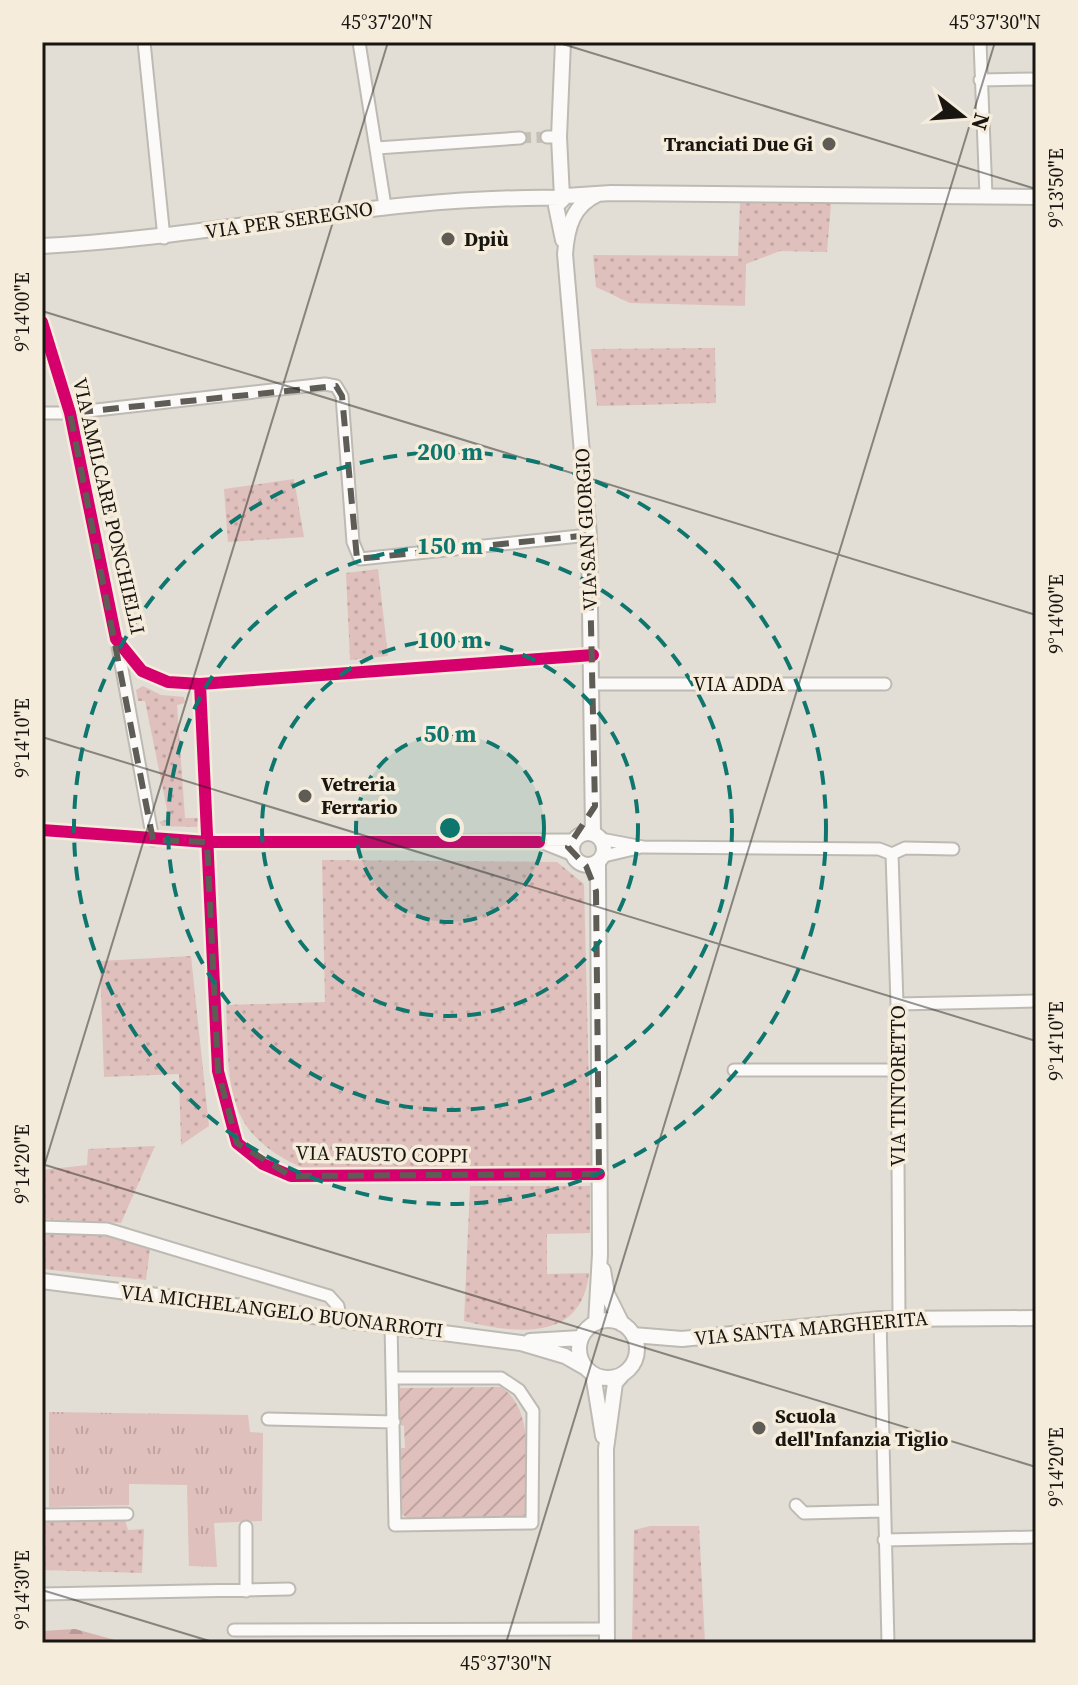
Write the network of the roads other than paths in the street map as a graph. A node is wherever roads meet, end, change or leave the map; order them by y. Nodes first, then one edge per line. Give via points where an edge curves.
1 (144, 42) edge
2 (359, 42) edge
3 (563, 42) edge
4 (980, 42) edge
5 (1036, 79) edge
6 (980, 80) junction
7 (520, 138) tunnel mouth
8 (377, 148) junction
9 (986, 196) junction
10 (1036, 197) edge
11 (565, 205) junction
12 (385, 206) junction
13 (164, 238) junction
14 (42, 246) edge
15 (42, 322) edge
16 (42, 413) edge
17 (70, 413) junction
18 (589, 535) junction
19 (116, 639) junction
20 (593, 655) junction
21 (200, 684) junction
22 (593, 684) junction
23 (885, 684) dead end
24 (42, 830) edge
25 (153, 840) junction
26 (585, 840) junction
27 (207, 842) junction
28 (643, 847) junction
29 (953, 849) dead end
30 (892, 854) junction
31 (596, 861) junction
32 (1036, 1001) edge
33 (897, 1004) junction
34 (734, 1070) dead end
35 (897, 1070) junction
36 (599, 1174) junction
37 (42, 1227) edge
38 (600, 1254) junction
39 (42, 1281) edge
40 (340, 1317) junction
41 (899, 1318) junction
42 (1036, 1318) edge
43 (880, 1319) junction
44 (596, 1323) junction
45 (391, 1324) junction
46 (628, 1329) junction
47 (581, 1338) junction
48 (682, 1339) junction
49 (521, 1343) junction
50 (633, 1364) junction
51 (589, 1371) junction
52 (622, 1375) junction
53 (394, 1378) junction
54 (268, 1419) dead end
55 (394, 1422) junction
56 (606, 1449) junction
57 (796, 1505) dead end
58 (883, 1511) junction
59 (127, 1514) dead end
60 (42, 1515) edge
61 (246, 1527) dead end
62 (1036, 1537) edge
63 (884, 1540) junction
64 (289, 1589) dead end
65 (246, 1591) junction
66 (42, 1594) edge
67 (234, 1630) dead end
68 (607, 1636) edge
69 (888, 1643) edge

1 - 13 street
2 - 8 street
3 - 11 street, VIA SAN GIORGIO via 553,137
4 - 6 street
5 - 6 street
6 - 9 street
7 - 8 street
8 - 12 street
9 - 10 street, VIA PER SEREGNO
9 - 11 street, VIA PER SEREGNO via 598,194
11 - 12 street, VIA PER SEREGNO via 490,197
11 - 18 street, VIA SAN GIORGIO
12 - 13 street, VIA PER SEREGNO
13 - 14 street, VIA PER SEREGNO
15 - 17 street, VIA AMILCARE PONCHIELLI
16 - 17 street
17 - 18 street via 336,386 342,396 353,542 360,559
17 - 19 street, VIA AMILCARE PONCHIELLI
18 - 20 street, VIA SAN GIORGIO
19 - 21 street, VIA AMILCARE PONCHIELLI via 142,671 168,682
19 - 25 street
20 - 21 street, VIA AMILCARE PONCHIELLI
20 - 22 street, VIA SAN GIORGIO
21 - 27 street, VIA FAUSTO COPPI
22 - 23 street, VIA ADDA
22 - 26 street, VIA SAN GIORGIO via 595,806
24 - 25 street
25 - 27 street
26 - 27 street
26 - 28 street
26 - 31 street
26 - 31 street, VIA SAN GIORGIO
27 - 36 street, VIA FAUSTO COPPI via 218,1071 237,1143 263,1164 291,1176
28 - 30 street via 879,849
28 - 31 street
29 - 30 street via 905,848
30 - 33 street, VIA TINTORETTO
31 - 36 street, VIA SAN GIORGIO
32 - 33 street
33 - 35 street, VIA TINTORETTO
34 - 35 street
35 - 41 street, VIA TINTORETTO
36 - 38 street, VIA SAN GIORGIO
37 - 40 street via 107,1229 329,1296
38 - 44 street, VIA SAN GIORGIO
38 - 46 street, VIA SAN GIORGIO via 607,1294
39 - 40 street, VIA MICHELANGELO BUONARROTI
40 - 45 street, VIA MICHELANGELO BUONARROTI
41 - 42 street, VIA SANTA MARGHERITA
41 - 43 street, VIA SANTA MARGHERITA
43 - 48 street, VIA SANTA MARGHERITA
43 - 58 street
44 - 46 street via 613,1321
44 - 47 street
45 - 49 street, VIA MICHELANGELO BUONARROTI
45 - 53 street
46 - 48 street, VIA SANTA MARGHERITA
46 - 50 street via 637,1349
47 - 49 street, VIA MICHELANGELO BUONARROTI
47 - 51 street via 580,1353
48 - 50 street, VIA SANTA MARGHERITA via 649,1349
49 - 51 street, VIA MICHELANGELO BUONARROTI via 565,1356
50 - 52 street
51 - 52 street via 607,1378
51 - 56 street
52 - 56 street via 615,1383
53 - 55 street
53 - 55 street via 501,1378 519,1390 533,1411 532,1523 395,1525
54 - 55 street
56 - 68 street
57 - 58 street via 804,1513
58 - 63 street
59 - 60 street
61 - 65 street
62 - 63 street
63 - 69 street
64 - 65 street
65 - 66 street
67 - 68 street

